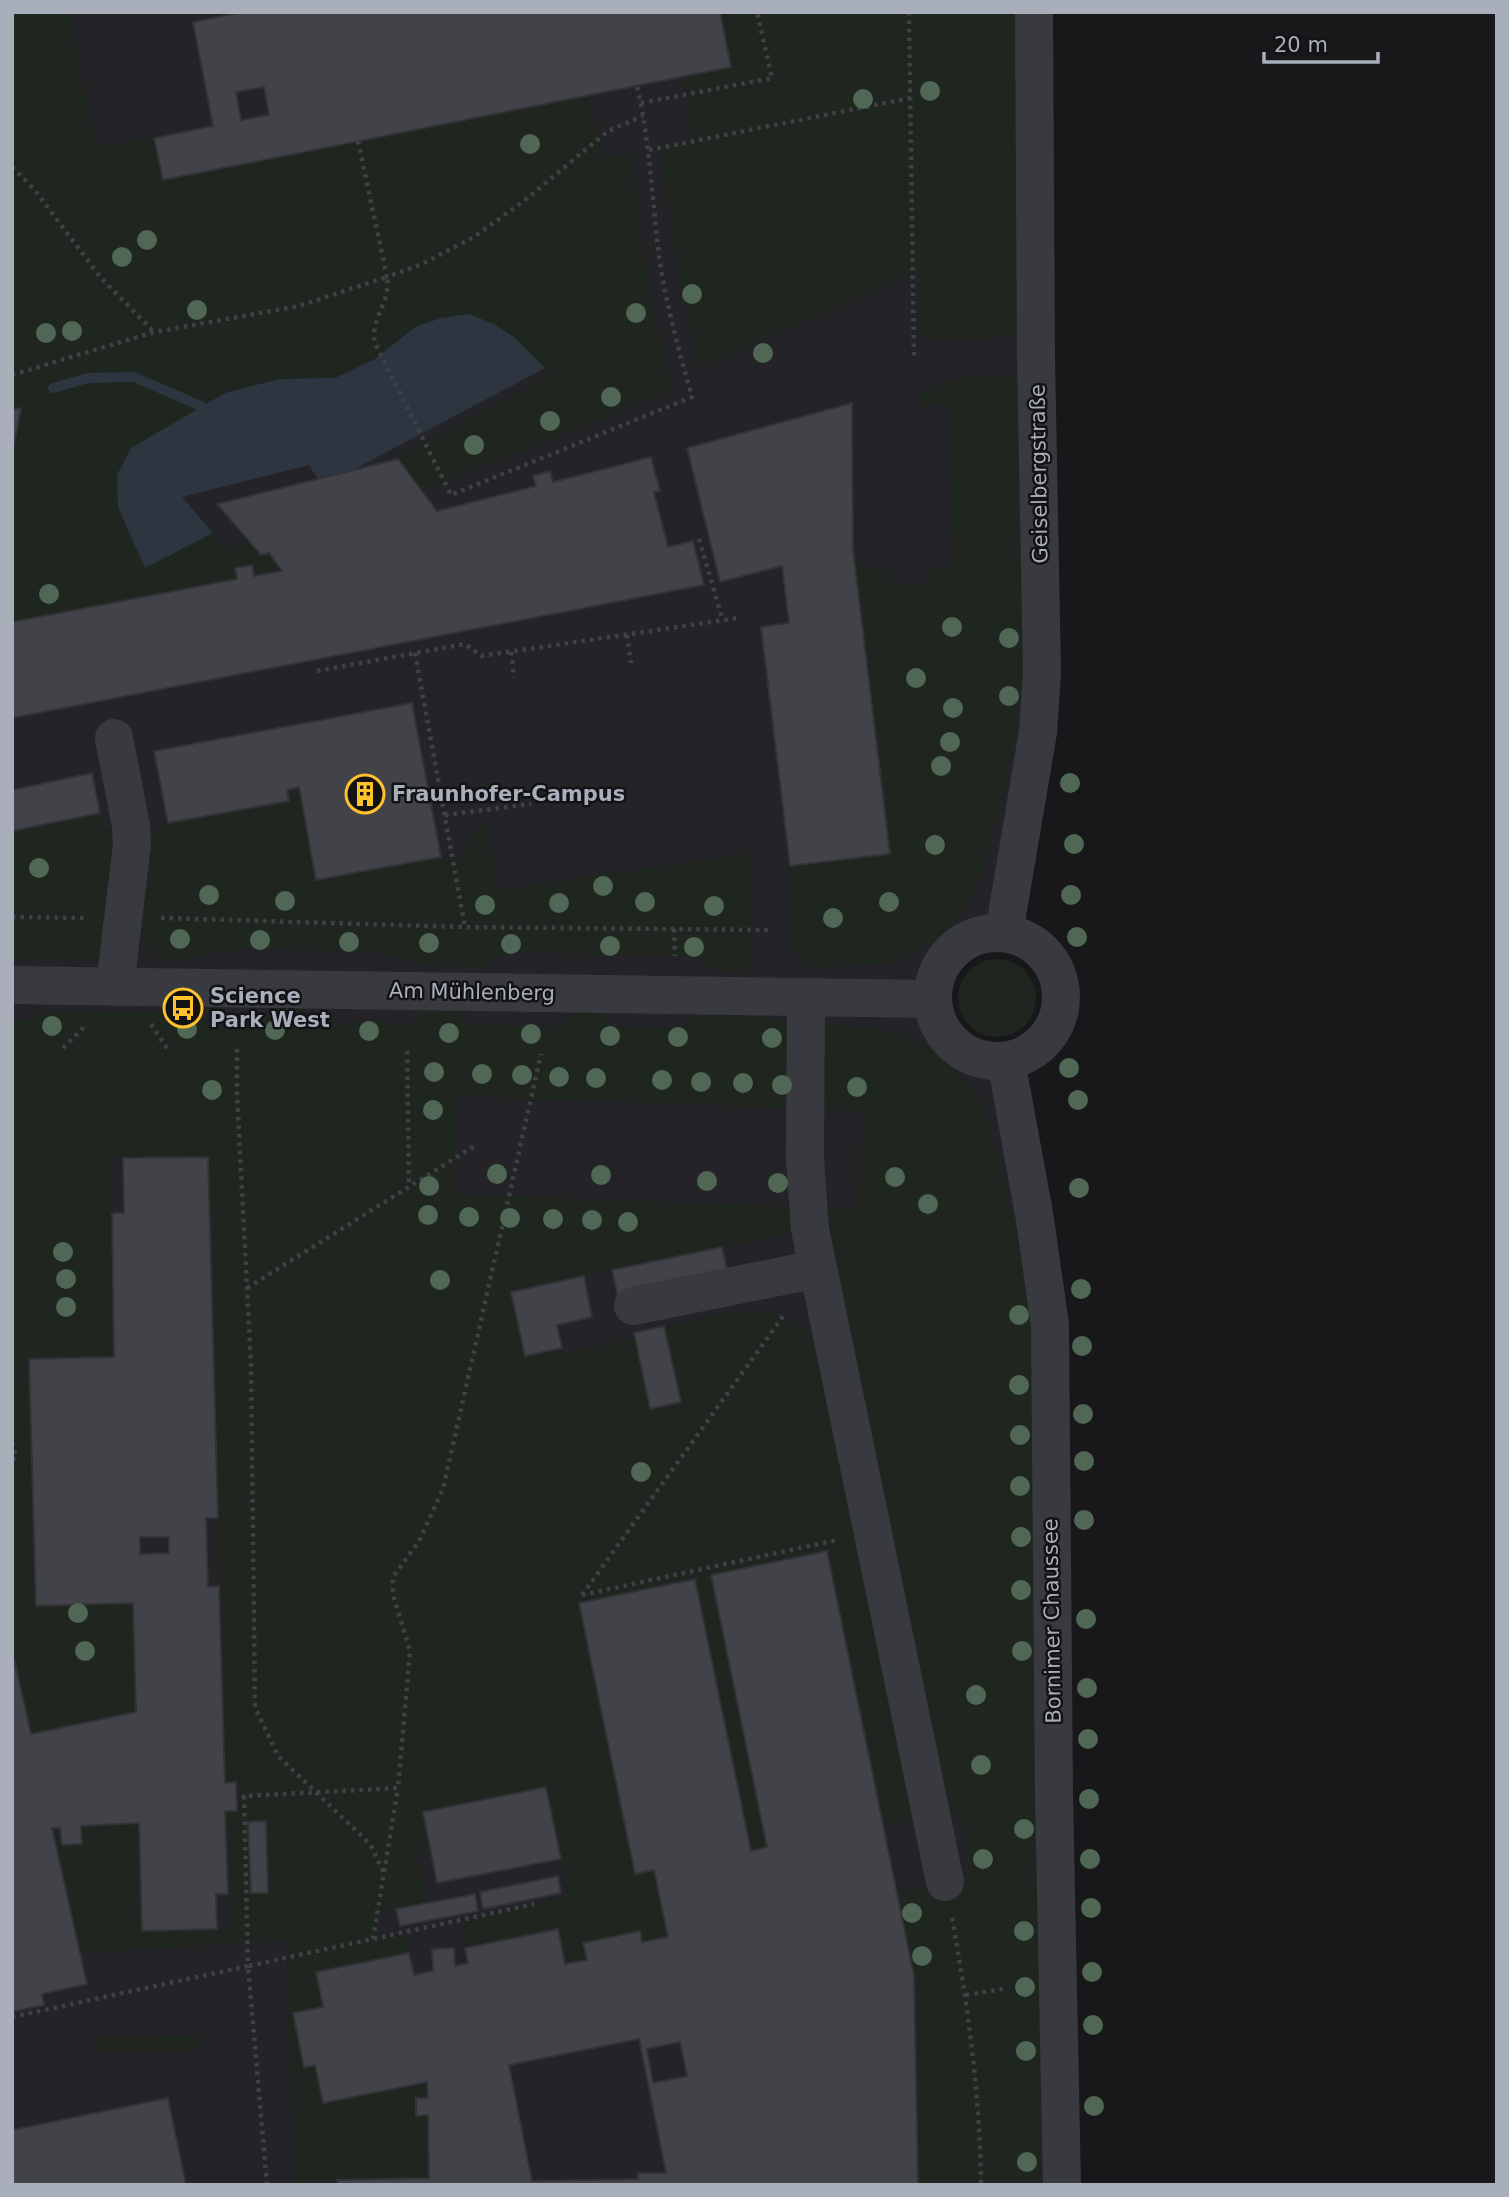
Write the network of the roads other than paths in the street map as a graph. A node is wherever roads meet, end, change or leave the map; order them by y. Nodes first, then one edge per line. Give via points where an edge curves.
1 (1034, 12) edge
2 (114, 738) dead end
3 (1004, 933) junction
4 (12, 985) edge
5 (115, 987) junction
6 (806, 997) junction
7 (932, 999) junction
8 (1006, 1061) junction
9 (817, 1269) junction
10 (633, 1306) dead end
11 (945, 1882) road end
12 (1062, 2185) edge

1 - 3 street, Geiselbergstraße via 1042,674 1038,732
2 - 5 street via 132,844
3 - 7 street via 979,935 954,949 937,973
3 - 8 street via 1041,950 1060,986 1054,1026 1042,1043
4 - 5 street, Am Mühlenberg
5 - 6 street, Am Mühlenberg
6 - 7 street, Am Mühlenberg
6 - 9 street via 805,1159
7 - 8 street via 936,1019 954,1045 978,1059
8 - 12 street, Bornimer Chaussee via 1049,1325
9 - 10 street
9 - 11 street

